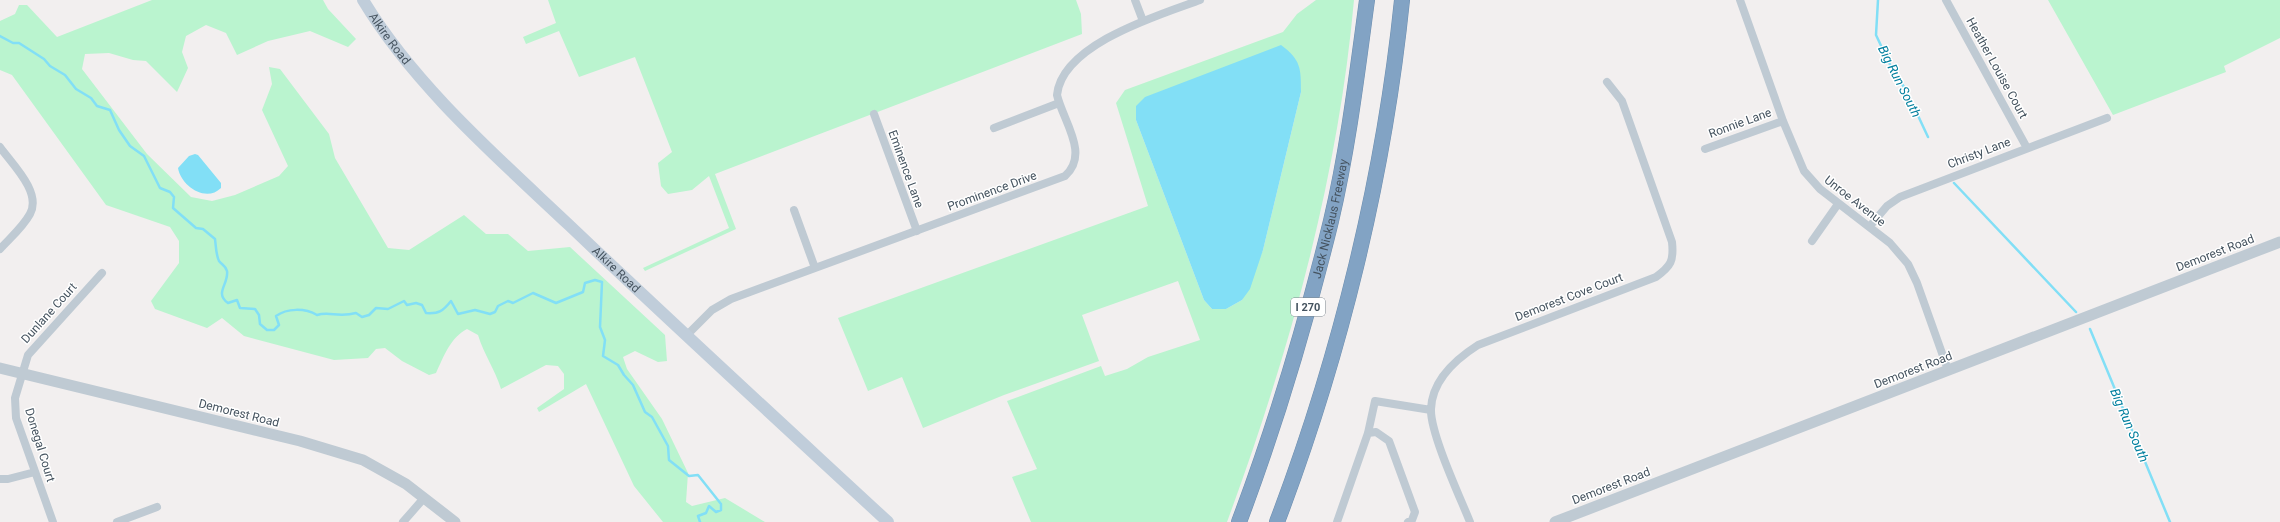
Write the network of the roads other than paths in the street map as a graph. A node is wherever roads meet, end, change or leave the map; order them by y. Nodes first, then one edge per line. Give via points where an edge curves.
1 (363, 0) edge
2 (1135, 0) edge
3 (1200, 0) edge
4 (1367, 0) edge
5 (1402, 0) edge
6 (1740, 0) edge
7 (1946, 0) edge
8 (1143, 21) junction
9 (1607, 82) dead end
10 (1059, 103) junction
11 (874, 114) dead end
12 (2107, 118) dead end
13 (1783, 121) junction
14 (994, 128) dead end
15 (0, 147) edge
16 (2027, 148) junction
17 (1705, 149) dead end
18 (1838, 204) junction
19 (794, 210) dead end
20 (1870, 226) junction
21 (917, 231) junction
22 (1812, 241) dead end
23 (2280, 242) edge
24 (0, 249) edge
25 (815, 268) junction
26 (102, 273) dead end
27 (686, 336) junction
28 (0, 368) edge
29 (1948, 370) junction
30 (21, 373) junction
31 (1431, 410) junction
32 (1368, 433) junction
33 (35, 472) junction
34 (0, 479) edge
35 (424, 498) junction
36 (157, 507) dead end
37 (53, 522) edge
38 (117, 522) edge
39 (403, 522) edge
40 (455, 522) edge
41 (888, 522) edge
42 (1239, 522) edge
43 (1277, 522) edge
44 (1337, 522) edge
45 (1408, 522) edge
46 (1470, 522) edge
47 (1555, 522) edge

1 - 27 main road, Alkire Road via 411,64 465,124
2 - 8 street
3 - 8 street, Prominence Drive
4 - 42 highway, Jack Nicklaus Freeway / I 270 via 1355,86 1331,220 1283,398
5 - 43 highway, I 270 via 1390,93 1338,336 1303,450
6 - 13 street, Unroe Avenue
7 - 16 street, Heather Louise Court
8 - 10 street, Prominence Drive via 1105,39 1083,56 1061,80 1057,95
9 - 31 street, Demorest Cove Court via 1622,101 1672,242 1674,256 1668,269 1656,277 1478,345 1460,357 1444,374
10 - 14 street
10 - 21 street, Prominence Drive via 1076,151 1075,166 1070,171 1058,180
11 - 21 street, Eminence Lane
12 - 16 street, Christy Lane
13 - 17 street, Ronnie Lane
13 - 18 street, Unroe Avenue via 1804,171
15 - 24 street via 28,186 33,203 26,220
16 - 20 street, Christy Lane via 1900,197 1887,206
18 - 20 street, Unroe Avenue
18 - 22 street
19 - 25 street
20 - 29 street, Unroe Avenue via 1890,243 1908,264
21 - 25 street, Prominence Drive
23 - 29 street, Demorest Road
25 - 27 street, Prominence Drive via 721,304
26 - 30 street, Dunlane Court via 32,350 24,361
27 - 41 main road, Alkire Road
28 - 30 street, Demorest Road
29 - 47 street, Demorest Road
30 - 33 street, Donegal Court via 15,398 16,418
30 - 35 street, Demorest Road via 328,448 375,465
31 - 32 street via 1375,401
31 - 46 street via 1439,440
32 - 44 street
32 - 45 street via 1376,432 1389,441 1415,512 1412,520
33 - 34 street
33 - 37 street, Donegal Court
35 - 39 street
35 - 40 street, Demorest Road
36 - 38 street

